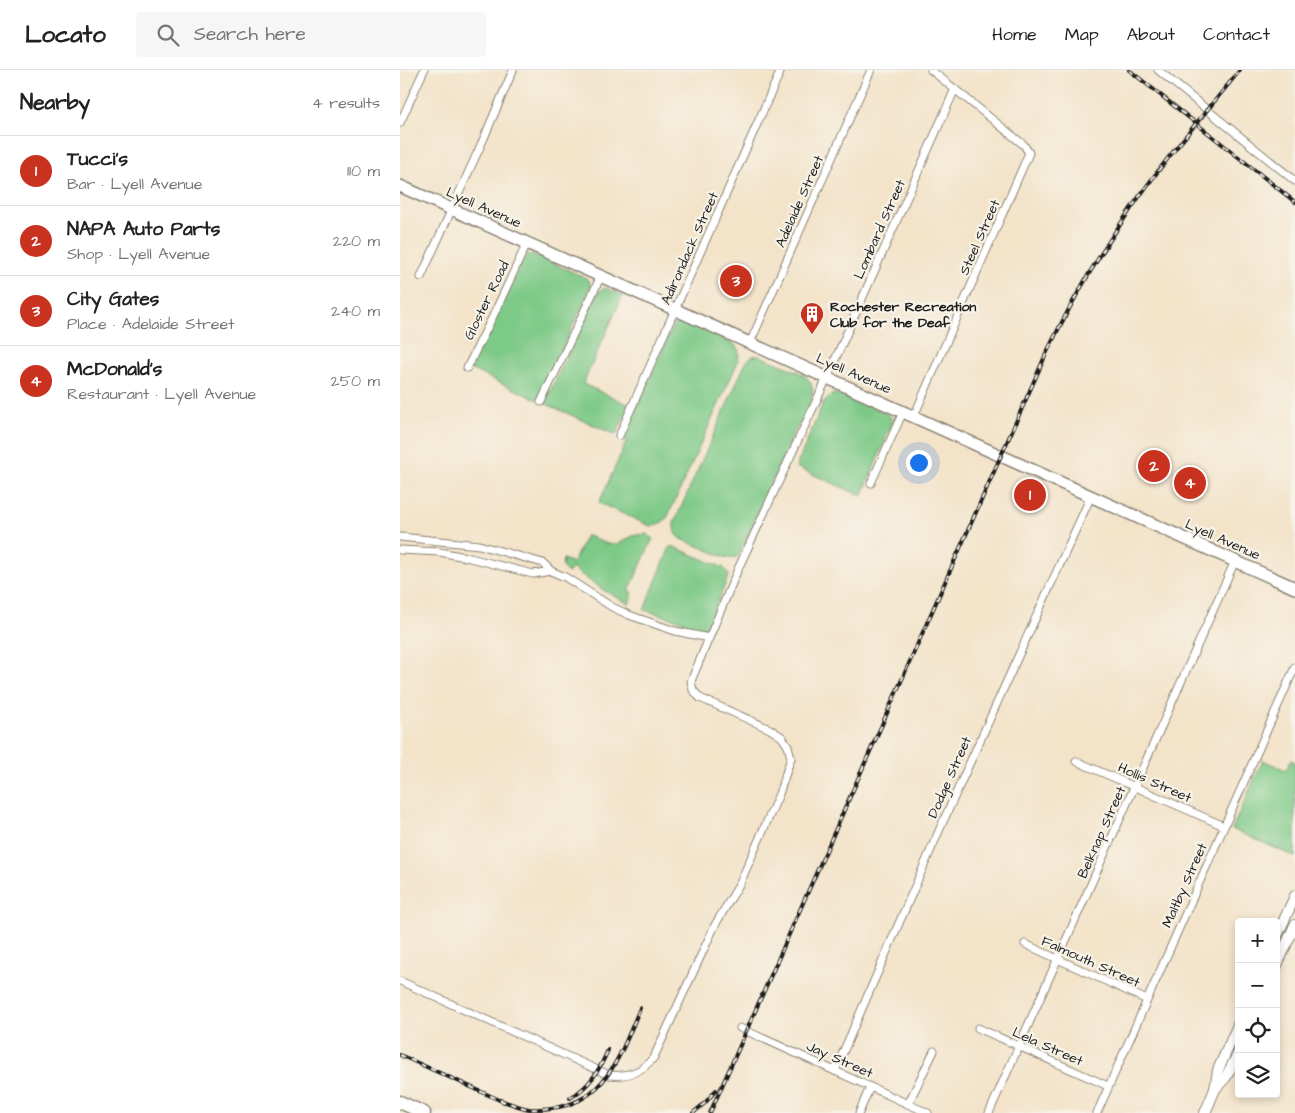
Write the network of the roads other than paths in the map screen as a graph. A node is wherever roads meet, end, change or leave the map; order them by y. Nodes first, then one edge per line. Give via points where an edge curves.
1 (424, 70) edge
2 (512, 70) edge
3 (781, 70) edge
4 (871, 70) edge
5 (931, 70) edge
6 (1158, 70) edge
7 (955, 89) junction
8 (400, 123) edge
9 (1295, 181) edge
10 (400, 186) edge
11 (452, 209) junction
12 (527, 243) junction
13 (601, 276) junction
14 (421, 277) dead end
15 (676, 310) junction
16 (750, 343) junction
17 (467, 368) dead end
18 (827, 378) junction
19 (541, 402) dead end
20 (909, 414) junction
21 (619, 436) dead end
22 (871, 483) dead end
23 (1091, 496) junction
24 (400, 537) edge
25 (400, 550) edge
26 (1235, 561) junction
27 (551, 571) junction
28 (1295, 588) edge
29 (709, 638) junction
30 (1295, 667) edge
31 (1076, 761) dead end
32 (1134, 787) junction
33 (1224, 826) junction
34 (1295, 896) edge
35 (1295, 925) edge
36 (1280, 929) edge
37 (1025, 944) dead end
38 (1058, 959) junction
39 (1278, 963) edge
40 (400, 981) edge
41 (1147, 1000) junction
42 (740, 1028) dead end
43 (978, 1028) dead end
44 (1235, 1032) edge
45 (1019, 1046) junction
46 (934, 1051) dead end
47 (1238, 1053) edge
48 (835, 1071) junction
49 (1108, 1086) junction
50 (870, 1087) junction
51 (1215, 1090) junction
52 (400, 1102) edge
53 (908, 1104) junction
54 (424, 1113) edge
55 (858, 1113) edge
56 (928, 1113) edge
57 (989, 1113) edge
58 (1097, 1113) edge
59 (1205, 1113) edge

1 - 8 street
2 - 11 street
3 - 15 street, Adirondack Street
4 - 16 street, Adelaide Street
5 - 7 street
6 - 9 street
7 - 18 street, Lombard Street
7 - 20 street, Steel Street via 1024,145 1028,156
10 - 11 main road, Lyell Avenue
11 - 12 main road, Lyell Avenue
11 - 14 street
12 - 13 main road, Lyell Avenue
12 - 17 street, Gloster Road
13 - 15 main road, Lyell Avenue
13 - 19 street
15 - 16 main road, Lyell Avenue
15 - 21 street, Adirondack Street
16 - 18 main road, Lyell Avenue
18 - 20 main road, Lyell Avenue
18 - 29 street, Lombard Street
20 - 22 street, Steel Street
20 - 23 main road, Lyell Avenue
23 - 26 main road, Lyell Avenue
23 - 48 street, Dodge Street via 937,834
24 - 27 street via 478,545 543,563
25 - 27 street via 440,552 533,574
26 - 28 main road, Lyell Avenue
26 - 32 street, Belknap Street
27 - 29 street via 629,615
29 - 40 street, Lombard Street via 691,681 693,690 700,698 782,737 791,758 779,794 740,882 715,926 659,1049 648,1064 628,1075 609,1075
30 - 33 street, Maltby Street
31 - 32 street, Hollis Street
32 - 33 street, Hollis Street
32 - 38 street, Belknap Street
33 - 41 street, Maltby Street
34 - 36 main road
35 - 39 main road
37 - 38 street, Falmouth Street
38 - 41 street, Falmouth Street
38 - 45 street, Belknap Street
41 - 49 street, Maltby Street
42 - 48 street, Jay Street
43 - 45 street, Lela Street
44 - 51 main road via 1220,1065
45 - 49 street, Lela Street
45 - 57 street, Belknap Street
46 - 53 street
47 - 51 main road
48 - 50 street, Jay Street
49 - 58 street, Maltby Street
50 - 53 street, Jay Street
50 - 55 street
51 - 59 main road
52 - 54 highway
53 - 56 street, Jay Street

